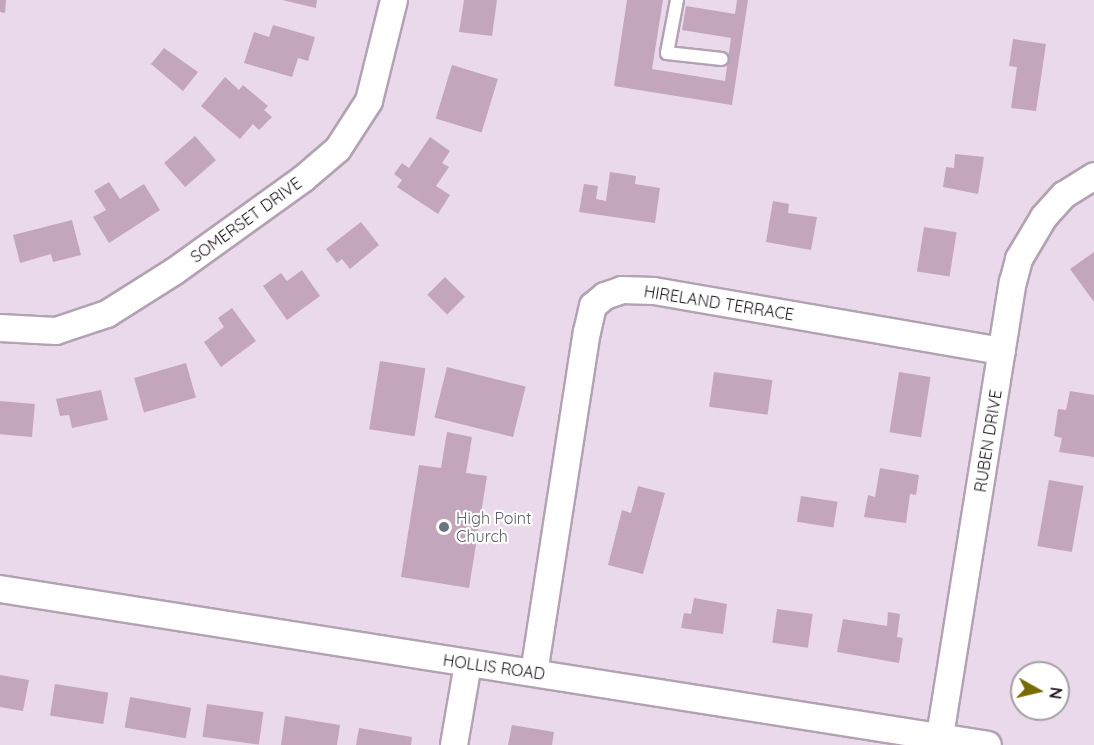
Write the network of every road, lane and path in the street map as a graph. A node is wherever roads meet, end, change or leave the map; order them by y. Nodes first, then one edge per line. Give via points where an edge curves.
1 (394, 0) edge
2 (677, 0) edge
3 (722, 59) dead end
4 (1094, 176) edge
5 (0, 328) edge
6 (1002, 351) junction
7 (0, 589) edge
8 (468, 664) junction
9 (534, 673) junction
10 (940, 736) junction
11 (454, 745) edge
12 (988, 745) edge

1 - 5 street, SOMERSET DRIVE via 369,101 338,149 303,179 175,271 107,314 56,331
2 - 3 lane via 667,53
4 - 6 street, RUBEN DRIVE via 1064,195 1031,235 1013,282
6 - 9 street, HIRELAND TERRACE via 654,291 621,290 605,296 593,306 587,332
6 - 10 street, RUBEN DRIVE
7 - 8 street, HOLLIS ROAD
8 - 9 street, HOLLIS ROAD
8 - 11 street
9 - 10 street, HOLLIS ROAD
10 - 12 street, HOLLIS ROAD

